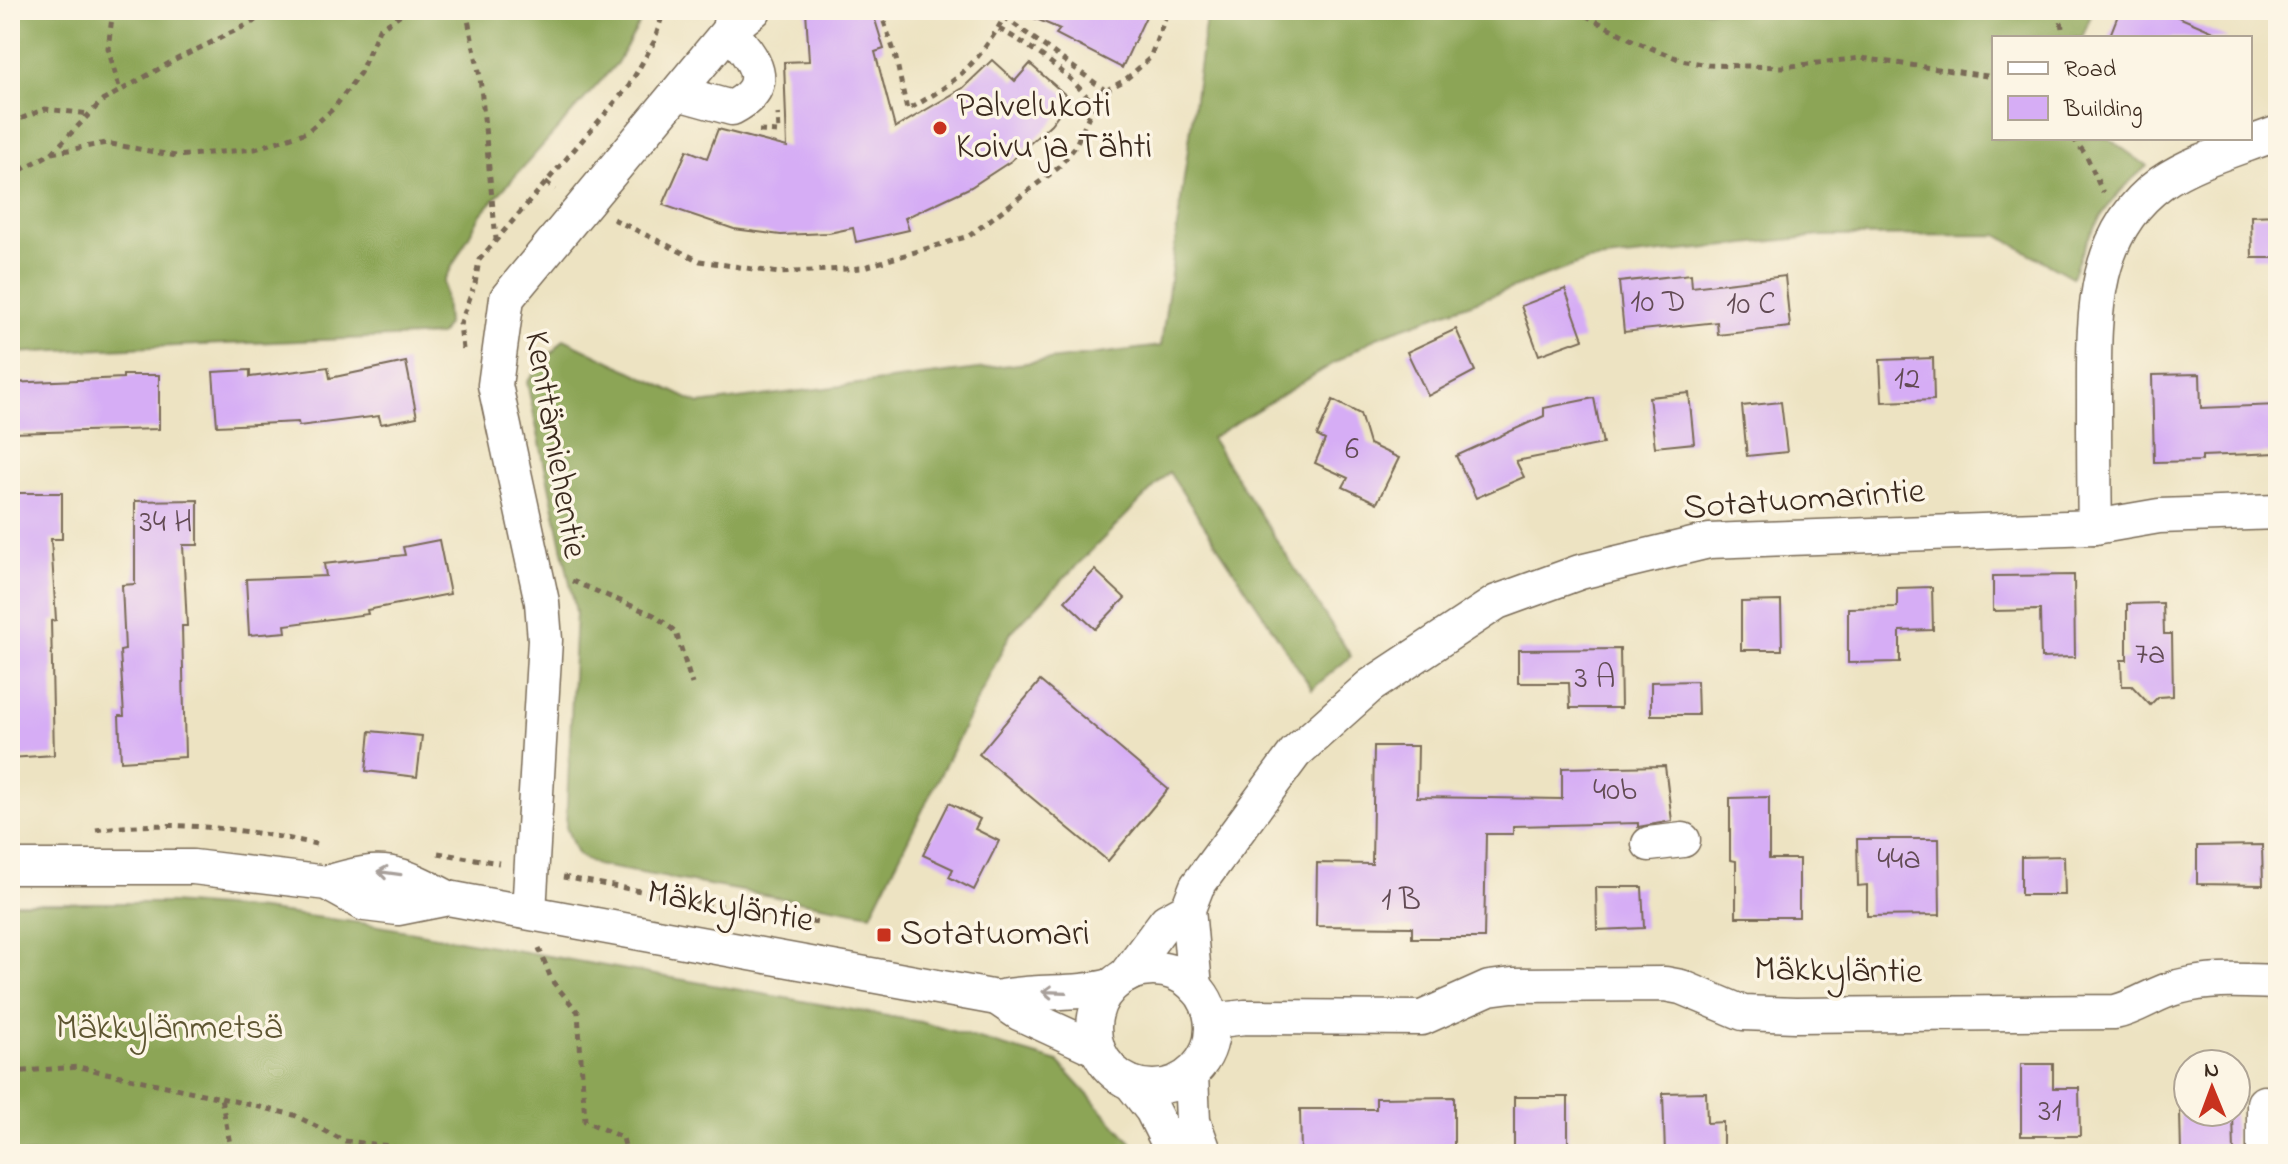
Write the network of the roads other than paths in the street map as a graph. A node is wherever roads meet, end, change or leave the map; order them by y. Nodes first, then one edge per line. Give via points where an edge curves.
1 (739, 17) edge
2 (678, 93) junction
3 (2278, 133) edge
4 (2278, 512) edge
5 (2095, 527) junction
6 (1683, 840) dead end
7 (1649, 844) dead end
8 (10, 867) edge
9 (1188, 909) junction
10 (516, 910) junction
11 (1118, 981) junction
12 (2278, 982) edge
13 (1195, 987) junction
14 (997, 998) junction
15 (1212, 1021) junction
16 (1097, 1049) junction
17 (1191, 1074) junction
18 (1131, 1083) junction
19 (2264, 1103) dead end
20 (1174, 1154) edge
21 (1205, 1154) edge
22 (2264, 1154) edge

1 - 2 street
1 - 2 street via 755,61 757,86 750,99 732,108
2 - 10 street, Kenttämiehentie via 507,298 495,385 545,640
3 - 5 street via 2162,183 2119,227 2096,304
4 - 5 street, Sotatuomarintie via 2159,516
5 - 9 street, Sotatuomarintie via 1709,541 1580,572 1497,602 1404,661 1295,753 1197,886
6 - 7 street
8 - 10 street, Mäkkyläntie via 193,867 327,883 367,870 405,876 448,898
9 - 11 street, Sotatuomarintie via 1166,921
9 - 13 street
10 - 14 street, Mäkkyläntie
11 - 13 street via 1139,971 1169,971
11 -> 14 street, Mäkkyläntie via 1083,993 1023,991
11 - 16 street via 1095,1015
12 - 15 street, Mäkkyläntie via 2203,981 2115,1012 1782,1015 1743,1013 1665,984 1512,985 1489,988 1422,1018
13 - 15 street
14 - 16 street, Mäkkyläntie
15 - 17 street via 1208,1050
16 - 18 street via 1111,1070
17 - 18 street via 1162,1087
17 - 21 street via 1193,1121
18 - 20 street
19 - 22 street

